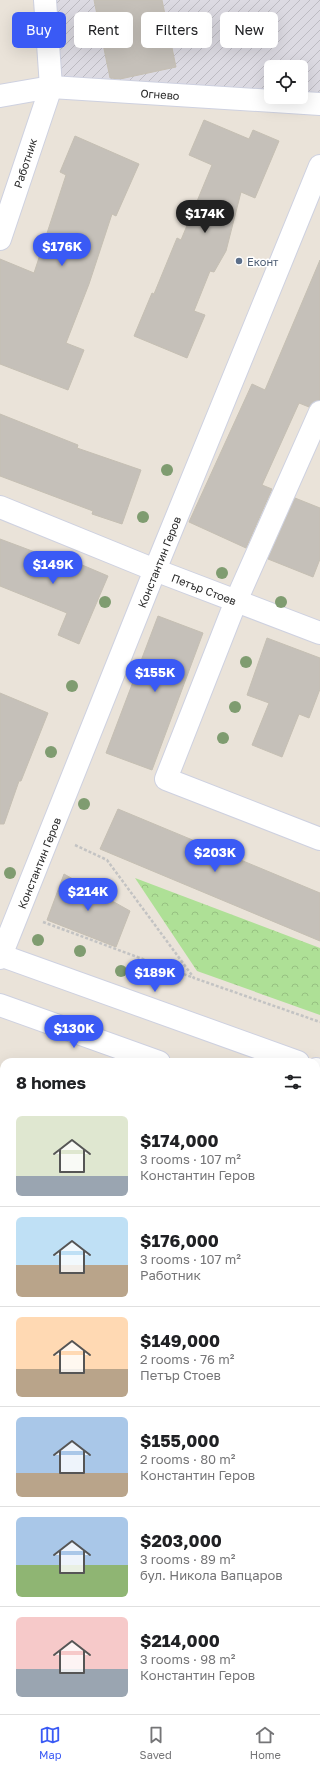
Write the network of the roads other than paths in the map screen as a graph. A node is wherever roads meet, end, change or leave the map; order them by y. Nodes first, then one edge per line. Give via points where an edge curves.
1 (45, 0) edge
2 (51, 87) junction
3 (0, 96) edge
4 (320, 104) edge
5 (320, 166) edge
6 (0, 239) edge
7 (320, 412) edge
8 (0, 507) edge
9 (155, 570) junction
10 (236, 601) junction
11 (320, 633) edge
12 (320, 839) edge
13 (0, 956) edge
14 (0, 1005) edge
15 (148, 1058) edge
16 (287, 1058) edge

1 - 2 street
2 - 3 street, Огнево
2 - 4 street, Огнево
2 - 6 street, Работник
5 - 9 street, Константин Геров
7 - 10 street
8 - 9 street, Петър Стоев
9 - 10 street, Петър Стоев
9 - 13 street, Константин Геров
10 - 11 street, Петър Стоев
10 - 12 street via 166,779
13 - 16 street
14 - 15 street

